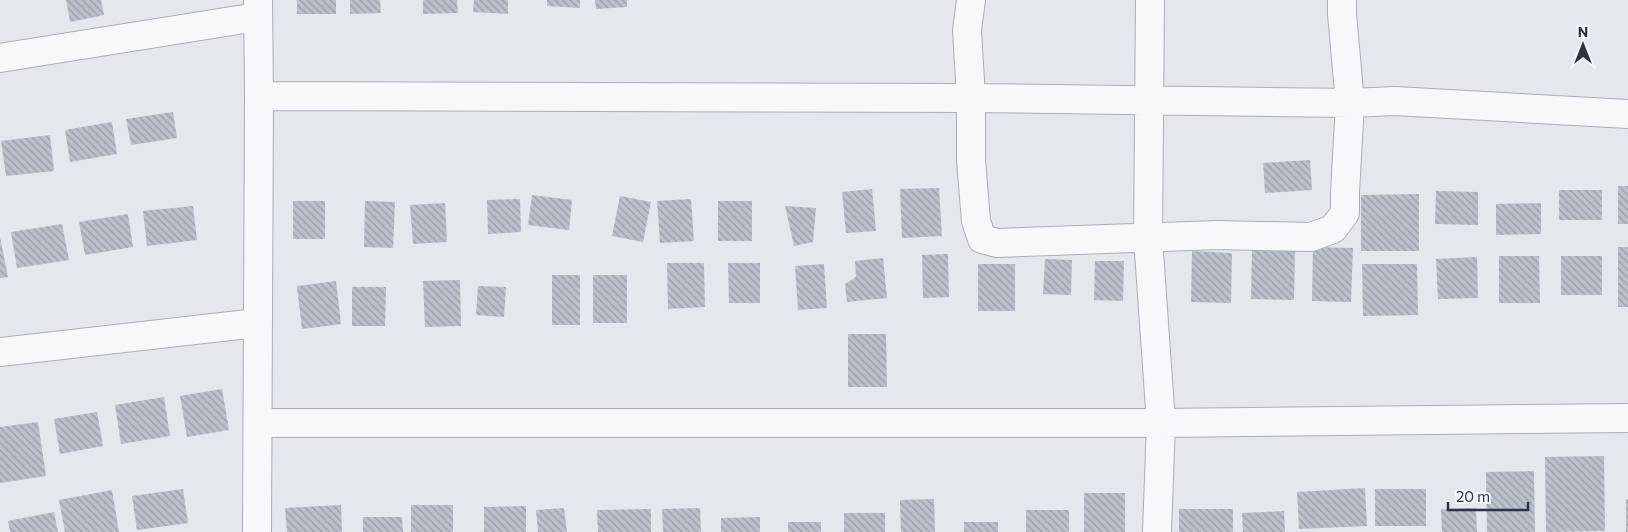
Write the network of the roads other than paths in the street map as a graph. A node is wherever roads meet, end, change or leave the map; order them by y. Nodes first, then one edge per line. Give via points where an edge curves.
1 (971, 0) edge
2 (1150, 0) edge
3 (1342, 0) edge
4 (258, 8) edge
5 (0, 58) edge
6 (259, 96) junction
7 (971, 98) junction
8 (1149, 100) junction
9 (1350, 103) junction
10 (1628, 114) edge
11 (1148, 238) junction
12 (258, 322) junction
13 (0, 352) edge
14 (1628, 418) edge
15 (258, 423) junction
16 (1161, 423) junction
17 (257, 532) edge
18 (1157, 532) edge

1 - 7 street via 967,30
2 - 8 street
3 - 9 street
4 - 5 street
4 - 6 street
6 - 7 street
6 - 12 street
7 - 8 street
7 - 11 street via 976,221 982,239 997,243
8 - 9 street
8 - 11 street
9 - 10 street via 1395,101
9 - 11 street via 1345,213 1333,229 1311,237 1217,235
11 - 16 street
12 - 13 street
12 - 15 street
14 - 16 street
15 - 16 street
15 - 17 street
16 - 18 street

